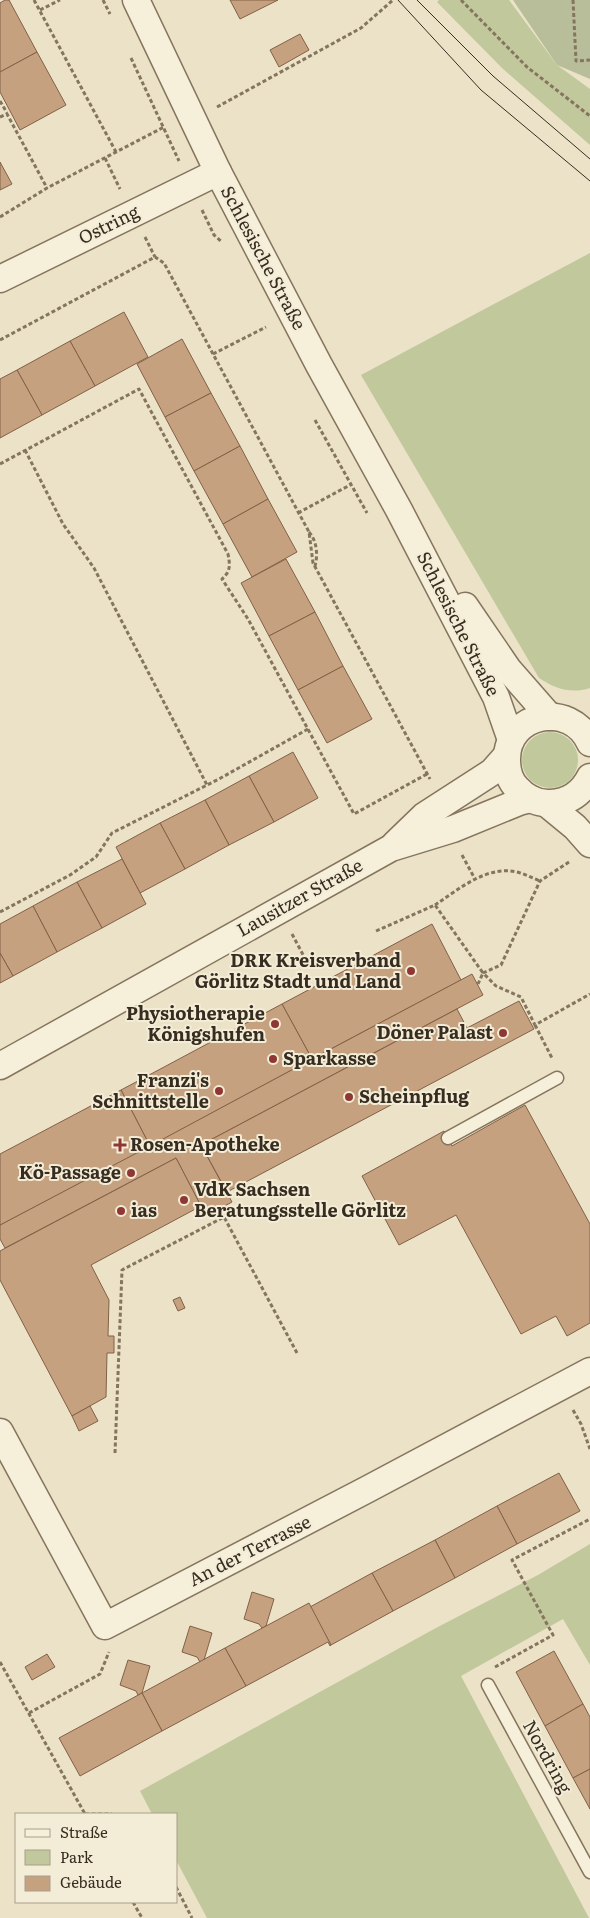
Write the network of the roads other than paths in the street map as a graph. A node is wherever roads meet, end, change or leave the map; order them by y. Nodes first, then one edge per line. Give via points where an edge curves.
1 (136, 0) edge
2 (218, 172) junction
3 (0, 279) edge
4 (399, 510) junction
5 (571, 719) edge
6 (590, 743) edge
7 (509, 747) junction
8 (590, 777) edge
9 (539, 802) junction
10 (391, 848) junction
11 (583, 850) edge
12 (0, 1066) edge
13 (557, 1078) road end
14 (448, 1138) dead end
15 (590, 1371) edge
16 (0, 1432) edge
17 (488, 1685) road end
18 (590, 1872) edge

1 - 2 street, Schlesische Straße
2 - 3 street, Ostring via 137,222
2 - 4 street, Schlesische Straße
4 - 5 street, Schlesische Straße via 508,669
4 - 7 street, Schlesische Straße via 496,697
5 - 6 street, Schlesische Straße
5 - 7 street, Lausitzer Straße via 534,719 524,724
7 - 9 street, Schlesische Straße via 509,776 514,786
7 - 10 street, Lausitzer Straße via 492,772 424,816
8 - 9 street, Lausitzer Straße via 579,793 569,799 558,803
9 - 10 street, Lausitzer Straße via 519,802 452,829
9 - 11 street via 575,827
10 - 12 street, Lausitzer Straße
13 - 14 lane
15 - 16 street, An der Terrasse via 105,1626
17 - 18 lane, Nordring

